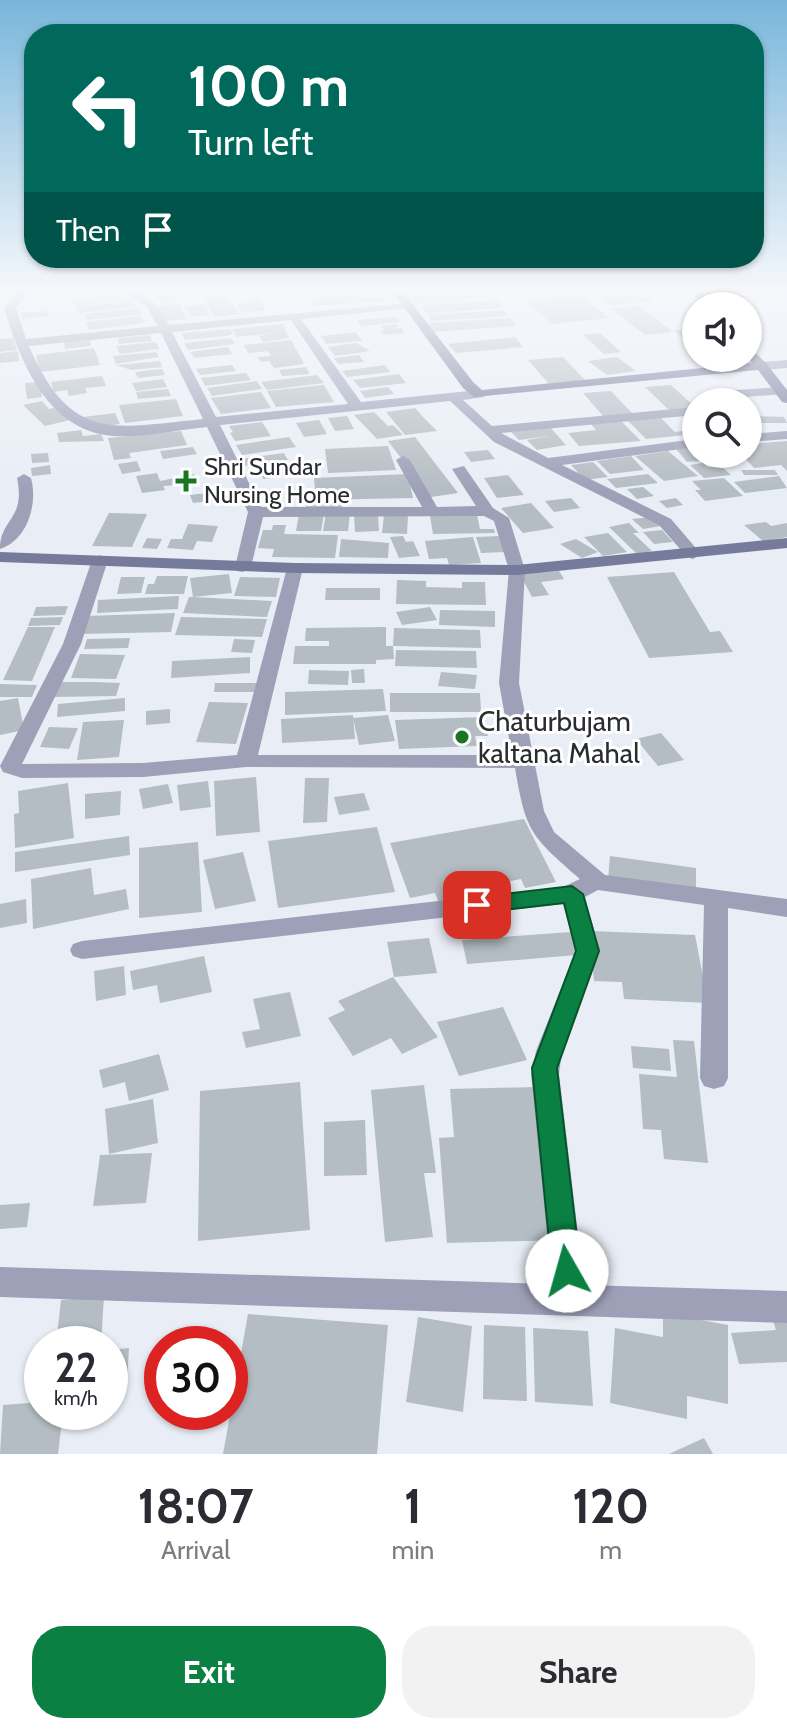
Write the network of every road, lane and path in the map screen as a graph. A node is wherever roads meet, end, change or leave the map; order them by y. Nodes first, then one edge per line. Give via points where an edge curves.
1 (24, 356) edge
2 (179, 356) edge
3 (322, 356) edge
4 (446, 356) edge
5 (787, 364) edge
6 (762, 366) joint
7 (701, 372) edge
8 (479, 394) junction
9 (762, 395) edge
10 (784, 395) edge
11 (453, 397) junction
12 (356, 405) junction
13 (682, 412) edge
14 (212, 421) junction
15 (489, 430) junction
16 (787, 435) edge
17 (762, 437) edge
18 (682, 445) edge
19 (403, 460) dead end
20 (542, 463) junction
21 (459, 469) dead end
22 (24, 478) dead end
23 (432, 511) junction
24 (487, 511) junction
25 (256, 512) junction
26 (783, 543) edge
27 (0, 544) edge
28 (700, 553) junction
29 (0, 557) edge
30 (93, 559) junction
31 (243, 567) junction
32 (295, 568) junction
33 (517, 570) junction
34 (246, 761) junction
35 (523, 762) junction
36 (584, 887) junction
37 (716, 900) junction
38 (787, 908) edge
39 (82, 950) dead end
40 (714, 1078) dead end
41 (0, 1282) edge
42 (570, 1300) junction
43 (787, 1307) edge

1 - 14 street via 56,401 87,429 116,432
2 - 14 street
3 - 12 street
4 - 8 street
5 - 6 street
6 - 10 street
7 - 8 street
8 - 11 street
9 - 10 street
11 - 12 street
11 - 15 street
12 - 14 street
13 - 15 street
14 - 25 street
15 - 20 street
16 - 17 street
18 - 20 street
19 - 23 street
20 - 28 street via 665,522
21 - 24 street
22 - 27 street via 30,502
23 - 24 street
23 - 25 street
24 - 33 street via 501,518
25 - 31 street
26 - 28 street
28 - 33 street
29 - 30 street
30 - 31 street
30 - 34 street via 72,644 10,767 143,770
31 - 32 street
32 - 33 street
32 - 34 street
33 - 35 street via 509,683
34 - 35 street
35 - 36 street via 541,830
36 - 37 street
36 - 39 street
36 - 42 street via 588,951 545,1074
37 - 38 street
37 - 40 street
41 - 42 street
42 - 43 street

